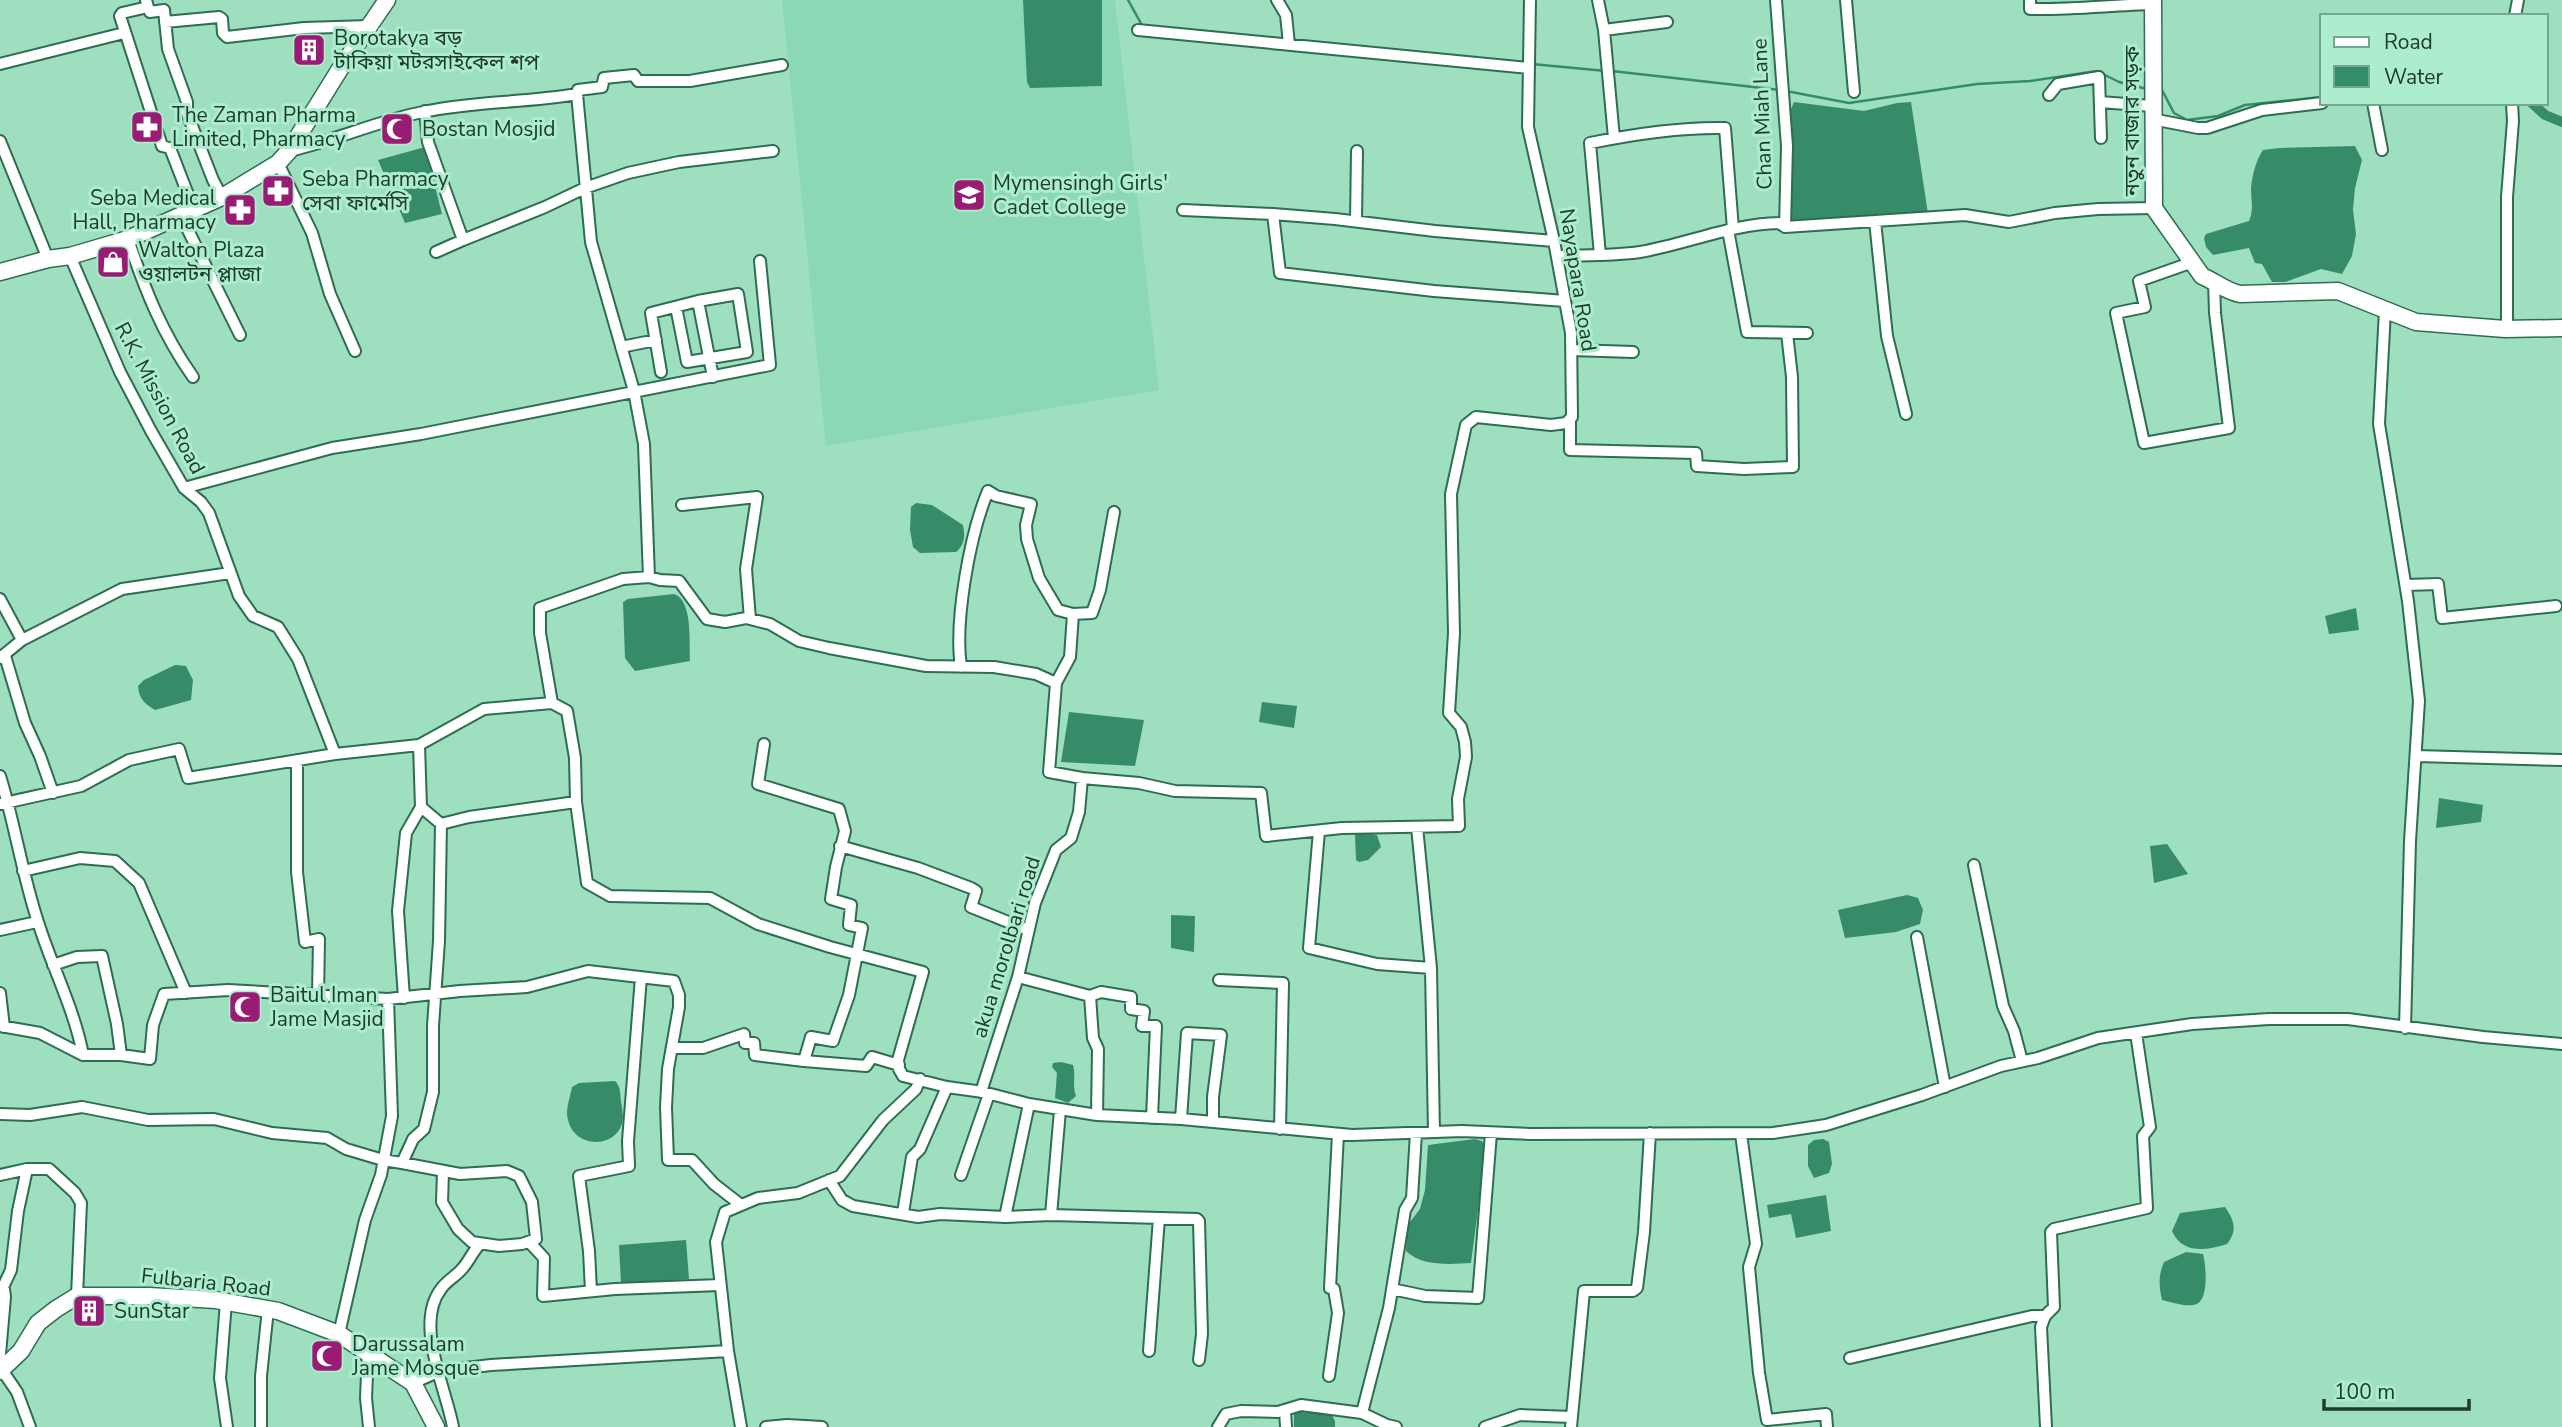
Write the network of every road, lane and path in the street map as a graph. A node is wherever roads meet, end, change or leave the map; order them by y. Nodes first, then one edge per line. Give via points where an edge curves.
1 (387, 0) edge
2 (1277, 0) edge
3 (1530, 0) edge
4 (1598, 0) edge
5 (1776, 0) edge
6 (1846, 0) edge
7 (2030, 0) edge
8 (2153, 2) edge
9 (147, 3) edge
10 (165, 22) junction
11 (1667, 22) dead end
12 (369, 26) junction
13 (1138, 30) dead end
14 (1604, 30) junction
15 (124, 33) junction
16 (1289, 44) junction
17 (0, 64) edge
18 (782, 65) dead end
19 (1528, 68) junction
20 (1854, 92) dead end
21 (577, 94) junction
22 (2049, 95) dead end
23 (2100, 102) junction
24 (2320, 103) edge
25 (2373, 105) edge
26 (2512, 105) edge
27 (425, 111) junction
28 (2152, 113) junction
29 (1614, 138) junction
30 (2101, 138) dead end
31 (0, 141) edge
32 (1357, 150) dead end
33 (2382, 150) dead end
34 (289, 151) junction
35 (773, 151) dead end
36 (278, 163) junction
37 (585, 188) junction
38 (222, 197) junction
39 (2154, 208) junction
40 (1184, 210) dead end
41 (187, 213) junction
42 (1273, 214) junction
43 (1356, 221) junction
44 (1875, 221) junction
45 (1785, 227) junction
46 (1730, 230) junction
47 (128, 239) junction
48 (463, 240) junction
49 (1554, 241) junction
50 (436, 252) dead end
51 (1600, 255) junction
52 (70, 256) junction
53 (1557, 256) junction
54 (48, 259) junction
55 (760, 261) dead end
56 (2193, 262) junction
57 (0, 272) edge
58 (2214, 281) junction
59 (698, 301) junction
60 (1565, 301) junction
61 (676, 307) junction
62 (2385, 310) junction
63 (2562, 328) edge
64 (2507, 329) junction
65 (1787, 333) junction
66 (1807, 333) dead end
67 (240, 335) dead end
68 (656, 340) junction
69 (621, 347) junction
70 (1572, 350) junction
71 (355, 351) dead end
72 (1633, 352) dead end
73 (710, 358) junction
74 (662, 372) dead end
75 (193, 377) dead end
76 (713, 377) junction
77 (634, 391) junction
78 (1906, 414) dead end
79 (1570, 421) junction
80 (184, 488) junction
81 (682, 505) dead end
82 (1115, 512) dead end
83 (230, 573) junction
84 (649, 576) junction
85 (2406, 586) junction
86 (0, 599) edge
87 (2556, 606) dead end
88 (1073, 614) junction
89 (750, 619) junction
90 (22, 640) junction
91 (2, 657) edge
92 (961, 667) junction
93 (1056, 683) junction
94 (552, 703) junction
95 (764, 744) dead end
96 (419, 745) junction
97 (335, 754) junction
98 (2416, 756) junction
99 (297, 760) junction
100 (2562, 760) edge
101 (0, 776) edge
102 (1082, 778) junction
103 (53, 793) junction
104 (576, 802) junction
105 (4, 804) edge
106 (421, 807) junction
107 (441, 824) junction
108 (1417, 827) junction
109 (1319, 831) junction
110 (840, 846) junction
111 (1974, 865) dead end
112 (23, 871) junction
113 (37, 922) junction
114 (0, 930) edge
115 (1028, 930) junction
116 (1917, 937) dead end
117 (858, 953) junction
118 (54, 965) junction
119 (1431, 968) junction
120 (641, 977) junction
121 (1018, 977) junction
122 (1219, 980) dead end
123 (0, 993) edge
124 (186, 993) junction
125 (434, 995) junction
126 (318, 996) junction
127 (1090, 996) junction
128 (404, 998) junction
129 (388, 999) junction
130 (2, 1026) edge
131 (2405, 1028) junction
132 (2136, 1033) junction
133 (2562, 1044) edge
134 (673, 1048) junction
135 (83, 1055) junction
136 (121, 1055) junction
137 (804, 1061) junction
138 (2022, 1061) junction
139 (899, 1065) junction
140 (920, 1079) junction
141 (947, 1087) junction
142 (1945, 1087) junction
143 (985, 1093) junction
144 (1030, 1104) junction
145 (1060, 1110) junction
146 (0, 1114) edge
147 (1097, 1115) junction
148 (1152, 1118) junction
149 (1181, 1119) junction
150 (1213, 1122) junction
151 (1280, 1129) junction
152 (1434, 1132) junction
153 (1416, 1133) junction
154 (1491, 1133) junction
155 (1650, 1133) junction
156 (1338, 1134) junction
157 (1741, 1134) junction
158 (383, 1160) junction
159 (402, 1163) junction
160 (27, 1169) junction
161 (443, 1172) junction
162 (0, 1175) edge
163 (961, 1175) dead end
164 (829, 1181) junction
165 (741, 1205) junction
166 (903, 1213) junction
167 (1051, 1215) junction
168 (1005, 1217) junction
169 (1159, 1218) junction
170 (529, 1242) junction
171 (481, 1244) junction
172 (720, 1285) junction
173 (1, 1287) edge
174 (1392, 1289) junction
175 (591, 1291) junction
176 (77, 1297) junction
177 (226, 1302) junction
178 (268, 1309) junction
179 (2045, 1316) junction
180 (339, 1334) junction
181 (728, 1351) junction
182 (1149, 1351) dead end
183 (368, 1352) junction
184 (1850, 1357) dead end
185 (1199, 1360) dead end
186 (0, 1363) edge
187 (440, 1371) junction
188 (1329, 1376) dead end
189 (413, 1383) junction
190 (1285, 1410) junction
191 (1362, 1413) junction
192 (1572, 1422) edge
193 (30, 1427) edge
194 (227, 1427) edge
195 (261, 1427) edge
196 (369, 1427) edge
197 (436, 1427) edge
198 (453, 1427) edge
199 (741, 1427) edge
200 (766, 1427) edge
201 (822, 1427) edge
202 (1218, 1427) edge
203 (1286, 1427) edge
204 (1396, 1427) edge
205 (1485, 1427) edge
206 (1827, 1427) edge
207 (2046, 1427) edge

1 - 12 main road
2 - 16 street via 1286,15
3 - 19 street, Nayapara Road
4 - 14 street
5 - 45 street, Chan Miah Lane via 1787,146
6 - 20 street
7 - 8 street via 2030,9
8 - 28 main road, নতুন বাজার সড়ক
9 - 10 street via 150,12 163,9
9 - 15 street via 122,13
10 - 12 street via 219,17 227,37
10 - 38 street via 187,113
11 - 14 street
12 - 34 main road
13 - 16 street
14 - 29 street
15 - 17 street
15 - 41 street via 162,146 170,148
16 - 19 street
18 - 21 street via 690,81 638,82 634,75 604,78 602,87 578,90
19 - 49 street, Nayapara Road via 1528,127
21 - 27 street
21 - 37 street
22 - 23 street via 2058,83 2099,77
23 - 28 street
23 - 30 street
24 - 28 street via 2262,110 2207,128
25 - 33 street
26 - 64 street
27 - 34 street
27 - 48 street via 428,142
28 - 39 main road, নতুন বাজার সড়ক
29 - 46 street via 1725,128
29 - 51 street via 1590,144
31 - 54 street
32 - 43 street
34 - 36 main road
35 - 37 street via 680,162
36 - 38 main road
36 - 71 street via 313,233 330,294
37 - 48 street
37 - 69 street via 591,242
38 - 41 main road
39 - 44 street via 2054,213 2009,222 1965,215
39 - 56 main road, নতুন বাজার সড়ক
40 - 42 street
41 - 47 main road
41 - 67 street
42 - 43 street
42 - 60 street via 1280,273
43 - 49 street
44 - 45 street
44 - 78 street via 1887,337
45 - 46 street via 1770,223
46 - 51 street via 1639,252
46 - 65 street via 1747,332
47 - 52 main road
47 - 75 street via 151,304
48 - 50 street
49 - 53 street, Nayapara Road
51 - 53 street
52 - 54 main road
52 - 80 street, R.K. Mission Road via 120,372
53 - 60 street, Nayapara Road
54 - 57 main road
55 - 76 street via 770,365
56 - 58 main road, নতুন বাজার সড়ক via 2203,276
56 - 58 street via 2139,281 2145,307 2116,313 2144,443 2230,428
58 - 62 main road, নতুন বাজার সড়ক via 2226,291 2240,294 2337,291
59 - 61 street
59 - 73 street
59 - 73 street via 738,294 747,352
60 - 70 street, Nayapara Road
61 - 68 street via 651,313
61 - 73 street via 686,362
62 - 64 main road, নতুন বাজার সড়ক via 2416,322
62 - 85 street via 2379,424
63 - 64 main road, নতুন বাজার সড়ক
65 - 66 street
65 - 79 street, Nayapara Road via 1793,467 1697,466 1696,453 1570,450
68 - 69 street
68 - 74 street
69 - 77 street
70 - 72 street
70 - 79 street, Nayapara Road
73 - 76 street
76 - 77 street
77 - 80 street via 332,448
77 - 84 street via 644,444
79 - 108 street via 1551,425 1476,417 1466,425 1451,494 1454,633 1449,713 1461,727 1465,742 1458,799 1460,824
80 - 83 street, R.K. Mission Road via 209,513
81 - 89 street via 757,497 746,569
82 - 88 street via 1092,613
83 - 90 street via 122,589
83 - 97 street, R.K. Mission Road via 245,607 253,616 278,627 298,659
84 - 89 street via 679,581 707,619
84 - 94 street via 623,579 540,608
85 - 87 street via 2438,584 2442,618
85 - 98 street via 2419,701
86 - 90 street
88 - 92 street via 1058,610 1039,578 1026,534 1031,504 988,491 979,511 962,599
88 - 93 street via 1070,657
89 - 92 street via 770,624 799,641 829,648 926,666
90 - 91 street
91 - 103 street
92 - 93 street via 1036,674
93 - 102 street via 1049,772
94 - 96 street via 484,709
94 - 104 street via 567,711
95 - 110 street via 758,784 839,808 845,831
96 - 97 street
96 - 106 street
97 - 99 street
98 - 100 street
98 - 131 street
99 - 103 street via 188,778 179,749 129,760 81,786
99 - 126 street via 299,901 305,942 319,939
101 - 105 street
102 - 109 street via 1175,791 1261,793 1266,836
102 - 115 street, akua morolbari road via 1071,838 1056,850
103 - 105 street
104 - 107 street
104 - 117 street via 587,883 610,896 710,898 758,924
105 - 112 street
106 - 107 street
106 - 128 street via 406,834 398,911
107 - 125 street
108 - 109 street
108 - 119 street
109 - 119 street via 1309,948 1377,964
110 - 115 street via 971,888 975,891 971,907
110 - 117 street via 831,899 851,905 849,925 862,928
111 - 138 street via 2003,1006
112 - 113 street
112 - 124 street via 80,858 115,861 139,883
113 - 114 street
113 - 118 street
115 - 121 street, akua morolbari road
116 - 142 street
117 - 137 street via 833,1041 811,1037
117 - 139 street via 923,972
118 - 135 street
118 - 136 street via 77,957 102,956
119 - 152 street
120 - 125 street via 588,971 527,987
120 - 134 street via 677,985
120 - 175 street via 629,1166 579,1176
121 - 127 street
121 - 143 street, akua morolbari road
122 - 151 street via 1283,983
123 - 130 street
124 - 126 street via 228,990
124 - 136 street via 164,994 153,1025 150,1059
125 - 128 street
125 - 159 street via 433,1092 424,1129 413,1139
126 - 129 street
127 - 147 street via 1098,1049
127 - 148 street via 1101,992 1131,997 1131,1009 1144,1011 1142,1026 1156,1026
128 - 129 street
129 - 158 street via 392,1116
130 - 135 street via 40,1033
131 - 132 street via 2347,1020 2269,1019
131 - 133 street
132 - 138 street via 2098,1038
132 - 179 street via 2150,1127 2143,1136 2147,1208 2054,1229 2050,1237 2054,1307
134 - 137 street via 703,1048 744,1034 745,1043 754,1042 755,1055
134 - 165 street via 666,1107 668,1160 692,1160
135 - 136 street
137 - 139 street via 866,1066 872,1057
138 - 142 street
139 - 140 street via 903,1076
140 - 141 street
140 - 164 street via 840,1176
141 - 143 street
141 - 166 street via 920,1149 912,1157
142 - 157 street via 1826,1125
143 - 144 street
143 - 163 street, akua morolbari road
144 - 145 street
144 - 168 street
145 - 147 street
145 - 167 street
146 - 158 street via 30,1115 82,1107 148,1120 214,1119 272,1133 327,1138
147 - 148 street
148 - 149 street
149 - 150 street
149 - 150 street via 1187,1033 1220,1035
150 - 151 street
151 - 156 street
152 - 153 street
152 - 154 street
153 - 156 street
153 - 174 street via 1412,1198 1405,1210
154 - 155 street
154 - 174 street via 1478,1298 1425,1296
155 - 157 street
155 - 192 street via 1637,1288 1584,1291
156 - 188 street via 1330,1288 1334,1289 1338,1313
157 - 206 street via 1756,1244 1749,1268 1767,1420 1826,1414
158 - 159 street
158 - 180 street
159 - 161 street
160 - 162 street
160 - 173 street via 11,1270
160 - 176 street via 49,1169 81,1203
161 - 170 street via 507,1171 519,1176 532,1202 536,1239
161 - 171 street via 442,1202 458,1229
164 - 165 street via 798,1194 758,1198
164 - 166 street via 842,1200 853,1206
165 - 172 street via 725,1212 716,1242
166 - 168 street
167 - 168 street
167 - 169 street
169 - 182 street
169 - 185 street via 1199,1221
170 - 171 street
170 - 175 street via 544,1258 543,1296
171 - 187 street via 435,1299 429,1322
172 - 175 street
172 - 181 street
173 - 186 street via 5,1297
174 - 191 street
176 - 177 main road, Fulbaria Road
176 - 186 main road via 38,1323 20,1351
177 - 178 main road, Fulbaria Road
177 - 194 street via 220,1378
178 - 180 main road, Fulbaria Road
178 - 195 street
179 - 184 street
179 - 207 street via 2041,1327
180 - 183 main road, Fulbaria Road
181 - 187 street
181 - 199 street
183 - 189 main road, Fulbaria Road
183 - 196 street
186 - 193 street
187 - 189 street
187 - 198 street
189 - 197 main road, Fulbaria Road
190 - 191 street via 1301,1405
190 - 202 street via 1226,1414
190 - 203 street
191 - 204 street
192 - 205 street via 1520,1415
200 - 201 street

